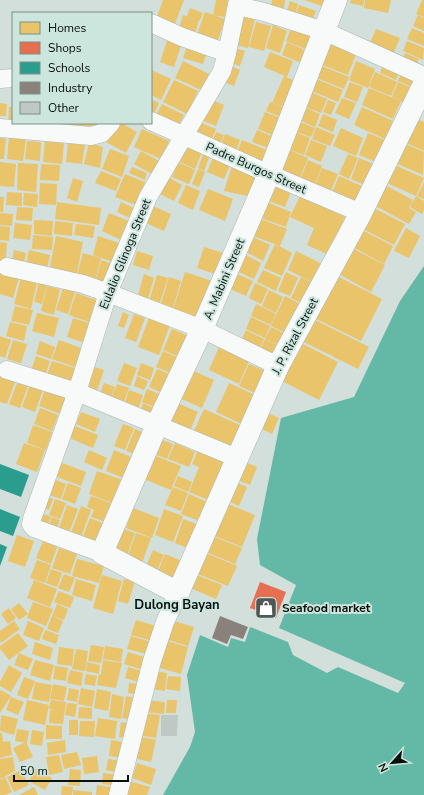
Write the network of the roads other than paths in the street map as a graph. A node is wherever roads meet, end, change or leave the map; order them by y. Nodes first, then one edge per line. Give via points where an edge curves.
1 (336, 0) edge
2 (238, 3) edge
3 (152, 23) edge
4 (324, 31) junction
5 (228, 53) junction
6 (424, 76) edge
7 (12, 78) edge
8 (0, 79) edge
9 (424, 84) edge
10 (152, 121) edge
11 (110, 124) edge
12 (0, 128) edge
13 (184, 136) junction
14 (269, 174) junction
15 (361, 213) junction
16 (6, 267) dead end
17 (108, 293) junction
18 (202, 329) junction
19 (278, 366) junction
20 (8, 370) dead end
21 (77, 392) junction
22 (157, 425) junction
23 (237, 458) junction
24 (102, 553) junction
25 (178, 593) junction
26 (118, 795) edge

1 - 4 street, A. Mabini Street
2 - 4 street
2 - 5 street, Eulalio Glinoga Street
3 - 5 street
4 - 6 street
4 - 14 street, A. Mabini Street
5 - 13 street, Eulalio Glinoga Street via 222,71
7 - 8 street
9 - 15 street, J. P. Rizal Street
10 - 13 street, Padre Burgos Street
11 - 12 street via 102,132 91,136
13 - 14 street, Padre Burgos Street
13 - 17 street, Eulalio Glinoga Street via 148,197
14 - 15 street, Padre Burgos Street
14 - 18 street, A. Mabini Street
15 - 19 street, J. P. Rizal Street
16 - 17 street via 83,284
17 - 18 street
17 - 21 street, Eulalio Glinoga Street
18 - 19 street
18 - 22 street, A. Mabini Street
19 - 23 street, J. P. Rizal Street
20 - 21 street
21 - 22 street
21 - 24 street, Eulalio Glinoga Street via 31,524 34,528
22 - 23 street
22 - 24 street, A. Mabini Street
23 - 25 street, J. P. Rizal Street
24 - 25 street
25 - 26 street via 152,662

